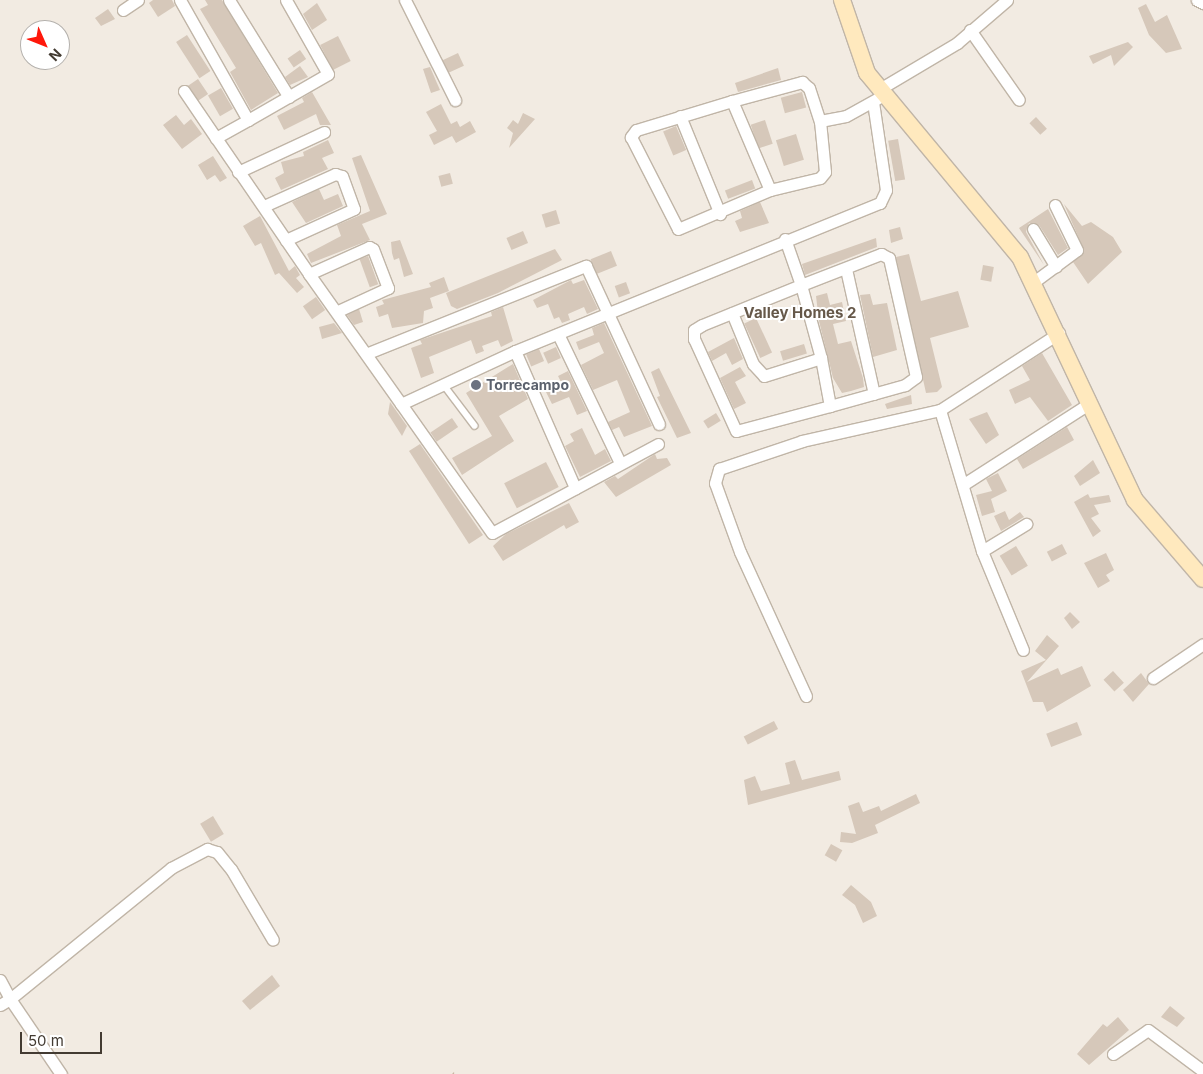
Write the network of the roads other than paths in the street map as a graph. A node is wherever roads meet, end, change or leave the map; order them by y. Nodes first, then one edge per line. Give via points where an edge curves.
1 (138, 0) edge
2 (180, 0) edge
3 (228, 0) edge
4 (286, 0) edge
5 (405, 0) edge
6 (842, 0) edge
7 (1007, 0) edge
8 (1197, 0) edge
9 (1203, 3) edge
10 (123, 10) dead end
11 (970, 30) junction
12 (184, 91) dead end
13 (878, 96) junction
14 (289, 98) junction
15 (455, 100) dead end
16 (1019, 100) dead end
17 (732, 101) junction
18 (680, 116) junction
19 (248, 120) junction
20 (820, 121) junction
21 (324, 132) dead end
22 (216, 138) junction
23 (238, 172) junction
24 (770, 190) junction
25 (1055, 205) dead end
26 (264, 206) junction
27 (720, 214) junction
28 (1033, 230) dead end
29 (786, 239) junction
30 (286, 240) junction
31 (1056, 267) junction
32 (846, 269) junction
33 (309, 274) junction
34 (1035, 281) junction
35 (802, 285) junction
36 (338, 312) junction
37 (610, 312) junction
38 (732, 313) junction
39 (558, 334) junction
40 (1058, 334) junction
41 (515, 351) junction
42 (368, 353) junction
43 (821, 358) junction
44 (444, 385) junction
45 (874, 394) junction
46 (1090, 403) junction
47 (402, 404) junction
48 (830, 406) junction
49 (940, 410) junction
50 (659, 424) dead end
51 (475, 426) dead end
52 (658, 444) dead end
53 (620, 463) junction
54 (964, 484) junction
55 (575, 488) junction
56 (1026, 524) dead end
57 (982, 551) junction
58 (1203, 580) edge
59 (1203, 644) edge
60 (1023, 650) dead end
61 (1153, 678) dead end
62 (806, 696) dead end
63 (273, 940) dead end
64 (0, 980) edge
65 (10, 998) junction
66 (0, 1005) edge
67 (1113, 1054) dead end
68 (1203, 1071) edge
69 (61, 1074) edge

1 - 10 street
2 - 19 street
3 - 14 street
4 - 14 street via 328,73
5 - 15 street
6 - 13 main road via 851,38
7 - 11 street
8 - 9 street
11 - 13 street
11 - 16 street
12 - 22 street
13 - 20 street via 846,116
13 - 29 street via 885,199 860,213
13 - 34 main road via 1011,245
14 - 19 street
17 - 18 street
17 - 20 street via 802,82 809,88
17 - 24 street
18 - 27 street
18 - 27 street via 636,130 631,137 673,225 684,230
19 - 22 street
20 - 24 street via 825,172 820,178
21 - 23 street
22 - 23 street
23 - 26 street
24 - 27 street
25 - 31 street via 1077,250
26 - 30 street
26 - 30 street via 334,174 342,176 354,209
28 - 31 street
29 - 35 street
29 - 37 street
30 - 33 street
31 - 34 street
32 - 35 street
32 - 45 street
32 - 45 street via 881,254 889,258 916,377
33 - 36 street
33 - 36 street via 372,248 388,288
34 - 40 main road
35 - 38 street
35 - 43 street
36 - 42 street
37 - 39 street
37 - 42 street via 586,266
37 - 50 street
38 - 43 street via 753,364 764,376
38 - 48 street via 694,330 694,339 736,431
39 - 41 street
39 - 53 street
40 - 46 main road
40 - 49 street
41 - 44 street
41 - 55 street
42 - 47 street
43 - 48 street
44 - 47 street
44 - 51 lane
45 - 48 street
46 - 54 street
46 - 58 main road via 1142,510
47 - 55 street via 492,533
49 - 54 street
49 - 62 street via 802,440 732,461 715,475 740,552
52 - 53 street
53 - 55 street
54 - 57 street
56 - 57 street
57 - 60 street
59 - 61 street
63 - 65 street via 218,852 207,849 171,868
64 - 65 street
65 - 66 street
65 - 69 street
67 - 68 street via 1148,1030

